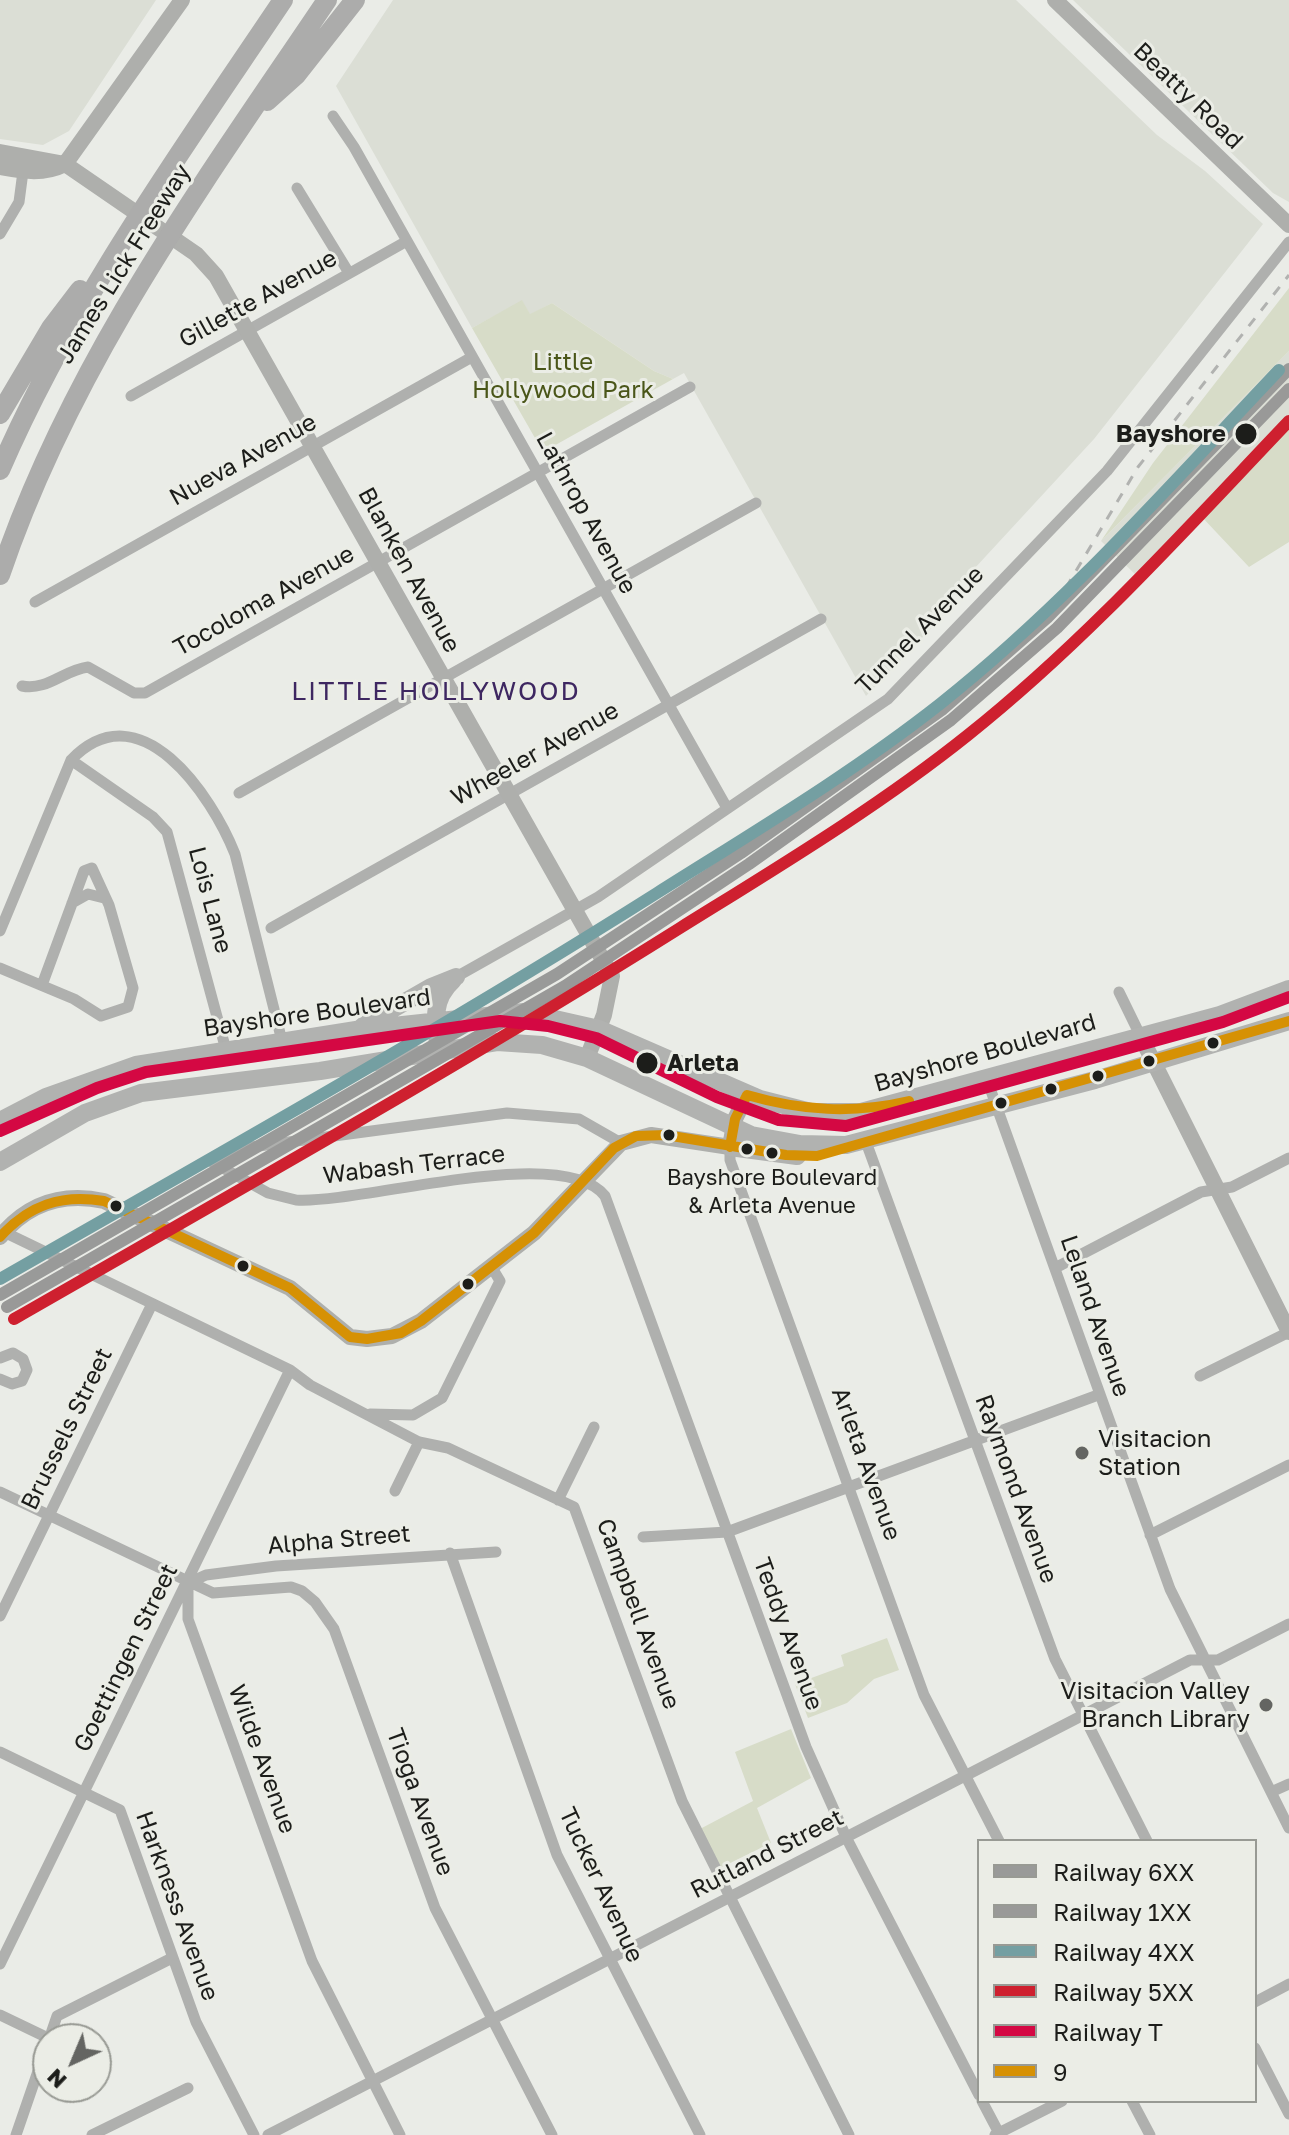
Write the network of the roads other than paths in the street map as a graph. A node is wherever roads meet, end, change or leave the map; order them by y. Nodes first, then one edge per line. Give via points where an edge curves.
1 (182, 0) edge
2 (283, 0) edge
3 (327, 0) edge
4 (355, 0) edge
5 (1055, 0) edge
6 (333, 116) dead end
7 (244, 123) junction
8 (0, 152) edge
9 (24, 164) junction
10 (65, 164) junction
11 (0, 167) edge
12 (297, 188) dead end
13 (1289, 225) edge
14 (0, 234) edge
15 (124, 238) junction
16 (407, 241) junction
17 (1289, 242) edge
18 (349, 273) junction
19 (247, 331) junction
20 (472, 357) junction
21 (690, 387) dead end
22 (131, 396) dead end
23 (0, 414) edge
24 (312, 447) junction
25 (0, 470) edge
26 (538, 472) junction
27 (756, 503) dead end
28 (378, 562) junction
29 (0, 575) edge
30 (603, 588) junction
31 (35, 602) dead end
32 (821, 619) dead end
33 (443, 678) junction
34 (22, 686) dead end
35 (668, 705) junction
36 (71, 760) junction
37 (239, 793) dead end
38 (508, 795) junction
39 (727, 808) junction
40 (104, 898) junction
41 (70, 907) junction
42 (574, 913) junction
43 (271, 928) dead end
44 (0, 931) edge
45 (0, 968) edge
46 (456, 977) junction
47 (42, 985) junction
48 (1289, 989) edge
49 (1119, 992) dead end
50 (435, 1020) junction
51 (1289, 1021) edge
52 (599, 1029) junction
53 (356, 1030) junction
54 (1140, 1035) junction
55 (282, 1041) junction
56 (226, 1050) junction
57 (439, 1050) junction
58 (587, 1058) junction
59 (1154, 1062) junction
60 (986, 1077) junction
61 (747, 1095) junction
62 (995, 1107) junction
63 (0, 1121) edge
64 (731, 1138) junction
65 (39, 1139) junction
66 (866, 1142) junction
67 (621, 1143) junction
68 (0, 1151) edge
69 (1289, 1158) edge
70 (0, 1162) edge
71 (582, 1182) junction
72 (1217, 1189) junction
73 (2, 1234) edge
74 (491, 1266) junction
75 (1057, 1267) junction
76 (152, 1304) junction
77 (1284, 1312) edge
78 (1289, 1332) edge
79 (0, 1358) edge
80 (290, 1370) junction
81 (1200, 1376) dead end
82 (0, 1379) edge
83 (1098, 1395) junction
84 (369, 1414) junction
85 (594, 1427) dead end
86 (419, 1442) junction
87 (974, 1442) junction
88 (1289, 1465) edge
89 (849, 1487) junction
90 (395, 1491) dead end
91 (0, 1492) edge
92 (558, 1500) junction
93 (49, 1515) junction
94 (727, 1532) junction
95 (1150, 1535) junction
96 (643, 1537) dead end
97 (496, 1552) dead end
98 (450, 1553) junction
99 (188, 1583) junction
100 (0, 1616) edge
101 (1289, 1624) edge
102 (1204, 1660) junction
103 (1085, 1716) junction
104 (0, 1752) edge
105 (966, 1776) junction
106 (1289, 1784) edge
107 (84, 1792) junction
108 (1271, 1792) junction
109 (1289, 1828) edge
110 (847, 1839) junction
111 (998, 1839) edge
112 (1146, 1839) edge
113 (730, 1897) junction
114 (172, 1958) junction
115 (611, 1960) junction
116 (0, 1964) edge
117 (1289, 1984) edge
118 (1257, 2001) edge
119 (0, 2015) edge
120 (493, 2020) junction
121 (54, 2023) edge
122 (32, 2030) edge
123 (1257, 2052) edge
124 (372, 2080) junction
125 (32, 2086) edge
126 (188, 2088) dead end
127 (977, 2091) edge
128 (983, 2103) edge
129 (1058, 2103) edge
130 (1133, 2103) edge
131 (1289, 2114) edge
132 (998, 2134) edge
133 (16, 2135) edge
134 (92, 2135) edge
135 (254, 2135) edge
136 (268, 2135) edge
137 (400, 2135) edge
138 (552, 2135) edge
139 (700, 2135) edge
140 (849, 2135) edge
141 (1150, 2135) edge

1 - 10 street
2 - 15 highway, James Lick Freeway
3 - 7 highway, James Lick Freeway
4 - 7 highway via 296,75
5 - 13 street, Beatty Road
6 - 16 street, Lathrop Avenue
7 - 29 highway, James Lick Freeway via 153,259 67,409
8 - 9 street
9 - 10 street
9 - 11 street
9 - 14 street via 19,202
10 - 19 street, Blanken Avenue via 196,254 216,276
12 - 18 street
15 - 23 highway via 57,320
15 - 25 highway, James Lick Freeway via 61,343
16 - 18 street, Gillette Avenue
16 - 20 street, Lathrop Avenue
17 - 39 street, Tunnel Avenue via 1107,471 888,699
18 - 19 street, Gillette Avenue
19 - 22 street, Gillette Avenue
19 - 24 street, Blanken Avenue
20 - 24 street, Nueva Avenue
20 - 26 street, Lathrop Avenue
21 - 26 street, Tocoloma Avenue
24 - 28 street, Blanken Avenue
24 - 31 street, Nueva Avenue
26 - 28 street, Tocoloma Avenue
26 - 30 street, Lathrop Avenue
27 - 30 street
28 - 33 street, Blanken Avenue
28 - 34 street, Tocoloma Avenue via 145,693 134,693 88,667 42,686
30 - 33 street
30 - 35 street, Lathrop Avenue
32 - 35 street, Wheeler Avenue
33 - 37 street
33 - 38 street, Blanken Avenue
35 - 38 street, Wheeler Avenue
35 - 39 street, Lathrop Avenue
36 - 44 street
36 - 55 street via 100,740 127,738 159,749 200,789 235,854
36 - 56 street, Lois Lane via 167,832
38 - 42 street, Blanken Avenue
38 - 43 street, Wheeler Avenue
39 - 42 street, Tunnel Avenue
40 - 41 street via 80,896
40 - 41 street via 92,868 84,871
40 - 47 street via 133,988 132,1002 122,1012 101,1016
41 - 47 street
42 - 46 street, Tunnel Avenue
42 - 52 street, Blanken Avenue via 612,976
45 - 47 street
46 - 50 main road via 441,992
46 - 53 main road
48 - 54 main road, Bayshore Boulevard via 1230,1012
49 - 54 street
50 - 52 main road, Bayshore Boulevard via 524,1012
50 - 53 main road, Bayshore Boulevard
50 - 57 main road
51 - 59 main road
52 - 58 street, Blanken Avenue
52 - 61 main road, Bayshore Boulevard
53 - 55 main road, Bayshore Boulevard
54 - 59 street
54 - 60 main road, Bayshore Boulevard
55 - 56 main road, Bayshore Boulevard
56 - 63 main road, Bayshore Boulevard via 118,1070
57 - 58 main road via 518,1042
57 - 65 main road via 141,1093 103,1105
58 - 64 main road
59 - 62 main road
59 - 72 street
60 - 61 main road, Bayshore Boulevard via 861,1112 811,1112
60 - 62 street, Leland Avenue
61 - 64 street
62 - 66 main road
62 - 75 street, Leland Avenue
64 - 66 main road
64 - 67 street via 651,1135
64 - 89 street, Arleta Avenue via 730,1160
65 - 68 main road
65 - 70 main road
66 - 87 street, Raymond Avenue
67 - 71 street
67 - 71 street, Wabash Terrace via 579,1119 507,1113 236,1149 212,1162 268,1193 296,1200 522,1173
69 - 72 street via 1232,1187
71 - 74 street via 534,1233
71 - 94 street, Teddy Avenue via 605,1196
72 - 75 street via 1201,1192
72 - 77 street
73 - 74 street via 19,1216 42,1204 72,1197 104,1201 290,1288 335,1328 360,1339 411,1328
73 - 76 street, Campbell Avenue
74 - 84 street via 500,1281 442,1398 413,1415
75 - 83 street, Leland Avenue
76 - 80 street, Campbell Avenue
76 - 93 street, Brussels Street
77 - 78 street
78 - 81 street
79 - 82 street via 13,1353 27,1370 22,1381
80 - 84 street, Campbell Avenue
80 - 99 street, Goettingen Street
83 - 87 street
83 - 95 street, Leland Avenue
84 - 86 street, Campbell Avenue
85 - 92 street
86 - 90 street
86 - 92 street, Campbell Avenue via 448,1448
87 - 89 street
87 - 103 street, Raymond Avenue via 1055,1659
88 - 95 street
89 - 94 street
89 - 105 street, Arleta Avenue via 924,1695
91 - 93 street
92 - 113 street, Campbell Avenue via 574,1507 580,1517 682,1801
93 - 99 street
93 - 100 street, Brussels Street
94 - 96 street
94 - 110 street, Teddy Avenue via 806,1747
95 - 102 street, Leland Avenue via 1175,1603
97 - 98 street, Alpha Street
98 - 99 street, Alpha Street via 276,1566 206,1575
98 - 115 street, Tucker Avenue via 557,1855
99 - 107 street, Goettingen Street
99 - 120 street, Tioga Avenue via 213,1593 291,1587 325,1614 435,1908
99 - 124 street, Wilde Avenue via 188,1619 312,1961
101 - 102 street, Rutland Street via 1218,1660
102 - 103 street, Rutland Street via 1190,1660
102 - 108 street, Leland Avenue
103 - 105 street, Rutland Street
103 - 112 street, Raymond Avenue
104 - 107 street, Harkness Avenue
105 - 110 street, Rutland Street
105 - 111 street, Arleta Avenue
106 - 108 street
107 - 114 street, Harkness Avenue via 120,1810
107 - 116 street, Goettingen Street
108 - 109 street, Leland Avenue
110 - 113 street, Rutland Street
110 - 127 street, Teddy Avenue
113 - 115 street, Rutland Street
113 - 140 street, Campbell Avenue
114 - 121 street via 57,2016
114 - 135 street, Harkness Avenue via 196,2022
115 - 120 street, Rutland Street
115 - 139 street, Tucker Avenue
117 - 118 street
119 - 122 street
120 - 124 street, Rutland Street
120 - 138 street, Tioga Avenue
123 - 131 street
124 - 136 street, Rutland Street
124 - 137 street, Wilde Avenue
125 - 133 street
126 - 134 street
128 - 132 street
129 - 132 street
130 - 141 street

